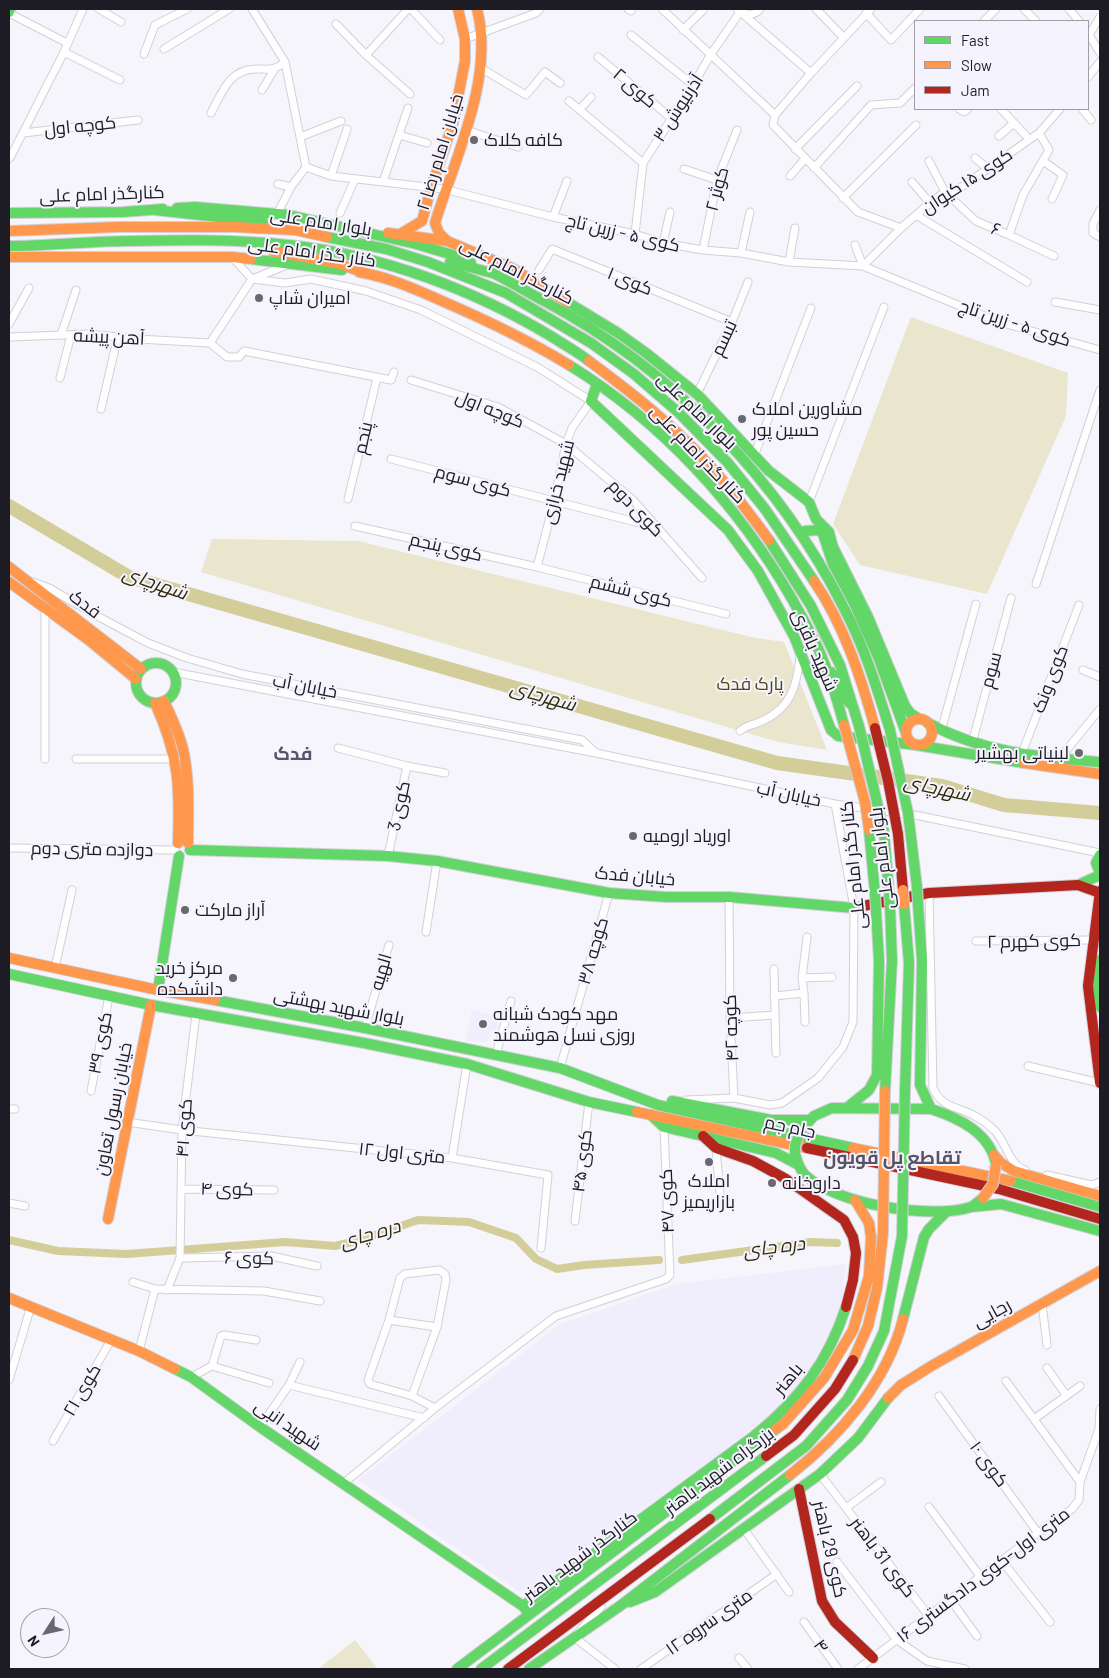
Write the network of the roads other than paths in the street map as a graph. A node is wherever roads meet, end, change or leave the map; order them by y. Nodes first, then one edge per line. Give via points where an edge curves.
1 (82, 9) edge
2 (99, 9) edge
3 (187, 9) edge
4 (229, 9) edge
5 (252, 9) edge
6 (410, 9) edge
7 (458, 9) edge
8 (477, 9) edge
9 (540, 9) edge
10 (662, 9) edge
11 (760, 9) edge
12 (816, 9) edge
13 (920, 9) edge
14 (996, 9) edge
15 (1024, 9) edge
16 (703, 10) edge
17 (739, 10) edge
18 (9, 11) edge
19 (868, 11) edge
20 (1100, 17) edge
21 (985, 20) edge
22 (1035, 20) edge
23 (122, 22) dead end
24 (336, 24) dead end
25 (683, 30) junction
26 (1089, 33) edge
27 (482, 34) junction
28 (631, 35) dead end
29 (1089, 36) edge
30 (844, 38) junction
31 (465, 39) junction
32 (440, 40) dead end
33 (67, 43) junction
34 (164, 49) dead end
35 (64, 52) junction
36 (1100, 53) edge
37 (144, 54) dead end
38 (711, 54) junction
39 (366, 55) junction
40 (598, 57) dead end
41 (286, 62) junction
42 (1100, 62) edge
43 (479, 67) junction
44 (274, 70) junction
45 (811, 73) junction
46 (1089, 76) edge
47 (120, 80) dead end
48 (560, 83) dead end
49 (693, 85) junction
50 (857, 86) dead end
51 (914, 89) edge
52 (262, 90) dead end
53 (410, 94) dead end
54 (591, 97) dead end
55 (569, 101) dead end
56 (408, 108) dead end
57 (580, 109) junction
58 (1002, 110) edge
59 (1059, 110) edge
60 (1083, 110) edge
61 (211, 113) dead end
62 (775, 115) junction
63 (672, 118) junction
64 (138, 120) dead end
65 (1091, 120) dead end
66 (341, 121) dead end
67 (1014, 123) junction
68 (916, 126) dead end
69 (347, 129) dead end
70 (466, 130) junction
71 (736, 130) dead end
72 (22, 132) junction
73 (1039, 133) junction
74 (399, 135) junction
75 (999, 136) dead end
76 (300, 138) junction
77 (1029, 139) junction
78 (427, 143) dead end
79 (518, 147) dead end
80 (795, 149) junction
81 (10, 158) dead end
82 (975, 158) dead end
83 (805, 159) junction
84 (929, 161) dead end
85 (1043, 161) junction
86 (642, 163) junction
87 (306, 167) junction
88 (814, 168) junction
89 (684, 169) dead end
90 (988, 170) junction
91 (331, 176) junction
92 (790, 176) dead end
93 (355, 179) junction
94 (717, 180) junction
95 (383, 182) junction
96 (567, 182) dead end
97 (912, 182) dead end
98 (278, 184) dead end
99 (291, 187) junction
100 (430, 188) junction
101 (444, 190) junction
102 (945, 192) junction
103 (843, 198) junction
104 (1052, 199) dead end
105 (930, 203) junction
106 (155, 210) junction
107 (1100, 210) edge
108 (670, 212) dead end
109 (750, 212) dead end
110 (9, 213) edge
111 (340, 213) dead end
112 (277, 214) junction
113 (916, 215) junction
114 (553, 217) junction
115 (795, 228) dead end
116 (902, 228) junction
117 (295, 230) junction
118 (9, 231) edge
119 (366, 232) junction
120 (402, 234) junction
121 (634, 234) junction
122 (1009, 234) junction
123 (1100, 237) edge
124 (230, 241) junction
125 (447, 241) junction
126 (663, 243) junction
127 (855, 245) dead end
128 (9, 246) edge
129 (386, 249) junction
130 (703, 250) junction
131 (741, 253) junction
132 (1054, 256) dead end
133 (232, 257) junction
134 (9, 258) edge
135 (789, 262) junction
136 (290, 264) junction
137 (863, 266) junction
138 (539, 270) dead end
139 (365, 273) junction
140 (496, 274) junction
141 (252, 279) junction
142 (748, 282) dead end
143 (1027, 282) dead end
144 (29, 288) dead end
145 (76, 290) dead end
146 (1055, 302) dead end
147 (884, 307) dead end
148 (811, 308) dead end
149 (1100, 310) edge
150 (732, 322) junction
151 (9, 324) edge
152 (618, 333) junction
153 (61, 335) junction
154 (70, 335) junction
155 (118, 336) junction
156 (9, 337) edge
157 (210, 343) junction
158 (1100, 350) edge
159 (635, 359) junction
160 (658, 363) junction
161 (394, 372) dead end
162 (60, 378) dead end
163 (377, 378) junction
164 (411, 380) dead end
165 (598, 384) junction
166 (1100, 390) edge
167 (697, 394) junction
168 (591, 401) junction
169 (101, 409) dead end
170 (566, 444) junction
171 (754, 456) junction
172 (391, 459) dead end
173 (348, 499) dead end
174 (554, 502) junction
175 (809, 502) junction
176 (355, 526) dead end
177 (656, 527) junction
178 (804, 535) junction
179 (9, 567) edge
180 (537, 568) junction
181 (702, 578) dead end
182 (26, 579) junction
183 (9, 582) edge
184 (1036, 584) dead end
185 (1011, 598) dead end
186 (976, 604) dead end
187 (1079, 605) dead end
188 (46, 609) junction
189 (726, 614) dead end
190 (800, 651) junction
191 (820, 652) junction
192 (141, 669) junction
193 (1083, 670) dead end
194 (173, 672) junction
195 (1100, 677) edge
196 (136, 679) junction
197 (160, 702) junction
198 (1100, 708) edge
199 (855, 713) junction
200 (923, 721) junction
201 (740, 731) dead end
202 (941, 731) junction
203 (906, 733) junction
204 (972, 743) junction
205 (916, 745) junction
206 (338, 748) dead end
207 (596, 753) junction
208 (1022, 753) junction
209 (1060, 758) junction
210 (45, 759) dead end
211 (76, 759) dead end
212 (176, 759) junction
213 (1100, 762) edge
214 (407, 766) junction
215 (445, 773) dead end
216 (1100, 774) edge
217 (835, 804) junction
218 (9, 848) edge
219 (182, 848) junction
220 (1100, 854) edge
221 (388, 856) junction
222 (437, 861) junction
223 (1100, 874) edge
224 (1078, 885) junction
225 (72, 890) dead end
226 (609, 892) junction
227 (1100, 892) edge
228 (929, 893) junction
229 (729, 897) junction
230 (854, 908) junction
231 (426, 932) dead end
232 (807, 936) dead end
233 (1093, 940) junction
234 (976, 941) dead end
235 (389, 945) dead end
236 (9, 958) edge
237 (1100, 960) edge
238 (55, 968) junction
239 (774, 969) dead end
240 (9, 974) edge
241 (832, 977) dead end
242 (802, 978) junction
243 (158, 990) junction
244 (804, 993) junction
245 (109, 996) junction
246 (774, 996) junction
247 (511, 1001) dead end
248 (151, 1005) junction
249 (1100, 1007) edge
250 (196, 1014) junction
251 (775, 1014) junction
252 (730, 1018) junction
253 (805, 1022) dead end
254 (365, 1028) junction
255 (776, 1053) dead end
256 (496, 1054) junction
257 (467, 1064) junction
258 (1099, 1064) edge
259 (1028, 1066) dead end
260 (560, 1068) junction
261 (1100, 1083) edge
262 (91, 1091) dead end
263 (734, 1098) junction
264 (673, 1101) junction
265 (588, 1102) junction
266 (658, 1105) junction
267 (848, 1107) junction
268 (931, 1109) junction
269 (649, 1114) junction
270 (807, 1120) junction
271 (127, 1122) junction
272 (664, 1127) junction
273 (182, 1130) junction
274 (702, 1135) junction
275 (716, 1148) junction
276 (452, 1158) junction
277 (796, 1159) junction
278 (995, 1159) junction
279 (1100, 1182) edge
280 (181, 1189) junction
281 (274, 1190) dead end
282 (1100, 1191) edge
283 (1086, 1192) junction
284 (1100, 1196) edge
285 (855, 1200) junction
286 (9, 1203) edge
287 (25, 1206) dead end
288 (721, 1206) dead end
289 (971, 1207) junction
290 (1100, 1207) edge
291 (948, 1211) junction
292 (108, 1219) dead end
293 (1100, 1219) edge
294 (575, 1220) dead end
295 (1100, 1231) edge
296 (883, 1233) joint
297 (902, 1236) joint
298 (540, 1248) dead end
299 (180, 1258) junction
300 (317, 1266) dead end
301 (1100, 1272) edge
302 (133, 1282) dead end
303 (155, 1289) junction
304 (167, 1290) junction
305 (9, 1298) edge
306 (320, 1301) dead end
307 (1042, 1304) junction
308 (31, 1306) junction
309 (389, 1320) junction
310 (437, 1327) junction
311 (111, 1340) junction
312 (256, 1340) dead end
313 (1047, 1344) dead end
314 (139, 1351) junction
315 (300, 1362) dead end
316 (212, 1366) junction
317 (1047, 1368) dead end
318 (192, 1376) junction
319 (9, 1380) edge
320 (1006, 1381) dead end
321 (269, 1383) dead end
322 (289, 1385) junction
323 (1080, 1386) dead end
324 (1066, 1395) junction
325 (412, 1396) junction
326 (939, 1396) dead end
327 (435, 1408) junction
328 (1100, 1409) edge
329 (424, 1418) junction
330 (1034, 1419) junction
331 (260, 1427) junction
332 (53, 1441) dead end
333 (820, 1474) junction
334 (881, 1482) dead end
335 (1080, 1482) junction
336 (344, 1483) junction
337 (799, 1489) junction
338 (929, 1507) dead end
339 (846, 1508) junction
340 (744, 1529) junction
341 (1038, 1533) junction
342 (1002, 1561) junction
343 (837, 1562) dead end
344 (777, 1574) junction
345 (980, 1576) junction
346 (616, 1590) junction
347 (789, 1592) dead end
348 (950, 1599) junction
349 (620, 1606) junction
350 (526, 1610) junction
351 (928, 1615) junction
352 (804, 1622) dead end
353 (1050, 1622) dead end
354 (977, 1636) dead end
355 (574, 1637) junction
356 (897, 1640) junction
357 (739, 1658) dead end
358 (873, 1658) junction
359 (457, 1669) edge
360 (481, 1669) edge
361 (508, 1669) edge
362 (529, 1669) edge
363 (615, 1669) edge
364 (641, 1669) edge
365 (748, 1669) edge
366 (838, 1669) edge
367 (858, 1669) edge
368 (965, 1669) edge

1 - 33 street
2 - 23 street
3 - 37 street via 155,25
4 - 34 street
5 - 41 street
6 - 32 street
6 - 39 street
7 - 31 main road, خیابان امام رضا ۲
8 - 27 main road, خیابان امام رضا ۲
9 - 27 street via 536,14
10 - 25 street
11 - 17 street via 749,15
12 - 30 street
13 - 19 street via 891,40
14 - 21 street
15 - 22 street
16 - 25 street
17 - 38 street, آذرنیوش ۳
17 - 45 street
18 - 33 street
19 - 30 street
20 - 26 street
24 - 39 street
25 - 38 street
27 - 31 street
27 - 43 main road, خیابان امام رضا ۲
28 - 49 street
29 - 36 street
30 - 45 street
31 - 100 main road, خیابان امام رضا ۲ via 465,61 453,123
33 - 35 street
35 - 47 street
35 - 72 street
38 - 49 street, آذرنیوش ۳
38 - 62 street
39 - 53 street
40 - 63 street, کوی ۲
41 - 44 street
41 - 76 street
42 - 46 street
43 - 48 street via 526,95 545,72
43 - 70 main road, خیابان امام رضا ۲
44 - 52 street
44 - 61 street via 246,69 230,79
45 - 62 street
49 - 63 street, آذرنیوش ۳
50 - 80 street
51 - 88 street via 900,103 871,105
54 - 57 street
55 - 57 street
56 - 74 street
57 - 86 street
58 - 67 street, کوی ۱۵ کیوان
59 - 73 street, کوی ۱۵ کیوان
60 - 65 street
62 - 80 street via 772,125
63 - 86 street, آذرنیوش ۳
64 - 72 street, کوچه اول
66 - 76 street
67 - 75 street
67 - 77 street, کوی ۱۵ کیوان
68 - 103 street
69 - 91 street
70 - 79 street
70 - 101 main road, خیابان امام رضا ۲
71 - 94 street, کوثر ۲
72 - 81 street
73 - 77 street, کوی ۱۵ کیوان
73 - 85 street via 1049,150
74 - 78 street
74 - 95 street
76 - 87 street
77 - 90 street, کوی ۱۵ کیوان
80 - 83 street
82 - 90 street
83 - 88 street
83 - 92 street
84 - 102 street, ۶
85 - 104 street via 1064,172
85 - 122 street via 1022,195
86 - 121 street, آذرنیوش ۳
87 - 91 street, کوی ۵ - زرین تاج
87 - 99 street
88 - 103 street
89 - 94 street
90 - 102 street, کوی ۱۵ کیوان via 956,191
91 - 93 street, کوی ۵ - زرین تاج
93 - 95 street, کوی ۵ - زرین تاج
93 - 111 street
94 - 130 street, کوثر ۲
95 - 100 street, کوی ۵ - زرین تاج
96 - 114 street
97 - 105 street
98 - 99 street
99 - 112 street
100 - 101 street, کوی ۵ - زرین تاج
100 - 120 main road, خیابان امام رضا ۲ via 422,222
101 - 114 street, کوی ۵ - زرین تاج
101 - 125 main road, خیابان امام رضا ۲ via 435,223
102 - 105 street, کوی ۱۵ کیوان
102 - 122 street, ۶ via 976,221
103 - 116 street via 858,212
105 - 113 street, کوی ۱۵ کیوان
106 - 110 main road, کنارگذر امام علی
106 - 112 main road, کنارگذر امام علی via 195,207
106 - 117 main road via 251,220
107 - 123 street via 1093,224 1093,233
108 - 126 street
109 - 131 street
112 - 119 main road, کنارگذر امام علی
113 - 116 street, کوی ۱۵ کیوان
113 - 143 street
114 - 121 street, کوی ۵ - زرین تاج
115 - 135 street
116 - 137 street, کوی ۱۵ کیوان
117 - 118 main road, بلوار امام علی via 118,227
117 - 129 main road, بلوار امام علی
119 - 120 main road
119 - 140 main road, کنارگذر امام علی via 452,255
120 - 125 main road
121 - 126 street, کوی ۵ - زرین تاج
122 - 132 street, ۶
124 - 128 main road, بلوار امام علی
124 - 139 main road via 340,264
124 - 199 main road, بلوار امام علی via 302,247 414,274 470,294 531,324 596,364 669,425 716,472 756,520 807,598 826,635 841,668
125 - 152 main road via 512,268
126 - 130 street, کوی ۵ - زرین تاج
127 - 137 street
129 - 140 main road via 421,252
129 - 297 main road, بلوار امام علی, bridge via 469,277 506,294 620,363 679,413 728,463 766,509 820,590 860,675 898,834 908,963
130 - 131 street, کوی ۵ - زرین تاج
131 - 135 street, کوی ۵ - زرین تاج
133 - 134 main road, کنار گذر امام علی
133 - 136 main road, کنار گذر امام علی
133 - 141 street
135 - 137 street, کوی ۵ - زرین تاج
136 - 139 main road, کنار گذر امام علی
136 - 141 street
137 - 158 street, کوی ۵ - زرین تاج via 999,322
138 - 150 street, کوی ۱ via 552,249
139 - 165 main road, کنار گذر امام علی via 482,317 557,357
140 - 159 main road, کنارگذر امام علی via 586,324
141 - 157 street
141 - 168 street via 285,283 311,279 366,290 420,310 537,367
142 - 150 street, تبسم
144 - 151 street
145 - 153 street
146 - 149 street
147 - 175 street
148 - 171 street
150 - 167 street, تبسم
152 - 159 main road
152 - 160 main road
153 - 154 street, آهن پیشه
153 - 156 street, آهن پیشه
154 - 155 street, آهن پیشه
154 - 162 street
155 - 157 street, آهن پیشه
155 - 169 street
157 - 163 street, آهن پیشه via 227,356 239,357 244,351
159 - 160 main road
159 - 178 main road, کنارگذر امام علی via 688,403 738,453
160 - 167 main road
161 - 163 street via 391,380
163 - 173 street, پنجم
164 - 170 street, کوچه اول via 498,407
165 - 168 main road
165 - 191 main road, کنار گذر امام علی via 661,435 706,480 748,530 776,572
166 - 184 street
167 - 171 main road
168 - 170 street, شهید خرازی via 572,428
168 - 190 main road, شهید باقری via 728,530 758,571
170 - 174 street, شهید خرازی
170 - 177 street, کوی دوم via 633,500
171 - 175 main road
172 - 174 street, کوی سوم
174 - 177 street, کوی سوم
174 - 180 street, شهید خرازی
175 - 178 main road
175 - 200 main road via 816,519 829,532 905,706
176 - 180 street, کوی پنجم
177 - 181 street, کوی دوم
178 - 203 main road via 815,530 823,534 833,564 879,659
178 - 268 main road, bridge via 850,620 873,673 890,730 908,813 917,887 922,960 920,1085
179 - 182 main road, فدک
180 - 189 street, کوی ششم
182 - 192 main road, فدک
182 - 207 street, خیابان آب via 49,588 148,643 187,658 242,674 582,740
183 - 188 main road, فدک
185 - 204 street, سوم
186 - 202 street
187 - 208 street, کوی ونک
188 - 196 main road, فدک
188 - 210 street
190 - 201 street via 794,689 785,705
190 - 205 main road, شهید باقری via 831,730 838,736
191 - 199 main road
191 - 267 main road, کنار گذر امام علی, bridge via 865,802 876,910 879,961 877,1074 874,1085
192 - 194 main road via 154,662 168,666
192 - 196 main road
193 - 195 street
194 - 197 main road via 176,685 170,697
194 - 207 street, خیابان آب
196 - 197 main road via 143,698
197 - 212 main road
197 - 219 main road via 176,726 183,748 186,774
198 - 209 street
199 - 296 main road, بلوار امام علی, bridge via 884,832 890,906 892,961 885,1091
200 - 202 main road
200 - 203 main road via 911,722
200 - 205 main road via 932,730 930,738 925,744
202 - 204 main road
203 - 205 main road via 909,741
204 - 208 main road
205 - 216 main road, شهید باقری
206 - 214 street, کوی 3
207 - 217 street, خیابان آب
208 - 209 main road
209 - 213 main road
211 - 212 street
212 - 219 main road
214 - 215 street
214 - 221 street, کوی 3
217 - 220 street, خیابان آب via 920,816
217 - 230 street
218 - 219 street, دوازده متری دوم
219 - 221 main road, خیابان فدک
219 - 243 main road
220 - 223 main road via 1096,863
221 - 222 main road, خیابان فدک
222 - 226 main road, خیابان فدک
222 - 231 street
223 - 224 main road, خیابان فدک
224 - 227 main road, خیابان فدک
224 - 228 main road, خیابان فدک
225 - 238 street
226 - 229 main road, خیابان فدک via 666,897
226 - 260 street, کوچه ۳۸
227 - 233 main road
228 - 230 main road, خیابان فدک
228 - 279 street via 933,1088 936,1095 944,1104 973,1115 996,1133 1015,1164 1022,1169 1092,1185
229 - 230 main road, خیابان فدک
229 - 252 street, کوچه ۴۲
230 - 263 street via 853,1022 843,1047 818,1078 782,1102 770,1104
232 - 242 street
233 - 234 street, کوی کهرم ۲
233 - 258 main road via 1088,986
235 - 254 street, الهیه
236 - 238 main road, بلوار شهید بهشتی
237 - 249 main road
238 - 243 main road, بلوار شهید بهشتی
239 - 246 street
240 - 245 main road, بلوار شهید بهشتی
241 - 242 street
242 - 244 street
243 - 254 main road, بلوار شهید بهشتی
244 - 246 street
244 - 253 street
245 - 248 main road, بلوار شهید بهشتی
245 - 262 street, کوی ۳۹
246 - 251 street
247 - 256 street
248 - 250 main road, بلوار شهید بهشتی
248 - 271 main road, خیابان رسول تعاون
250 - 257 main road, بلوار شهید بهشتی
250 - 273 street, کوی ۴۱
251 - 252 street
251 - 255 street
252 - 263 street, کوچه ۴۲
254 - 256 main road, بلوار شهید بهشتی
256 - 260 main road, بلوار شهید بهشتی
257 - 265 main road, بلوار شهید بهشتی
257 - 276 street
258 - 261 main road
259 - 261 street
260 - 266 main road, بلوار شهید بهشتی
263 - 264 street
264 - 266 main road
264 - 270 main road via 771,1120
265 - 269 main road, جام جم
265 - 294 street, کوی ۴۵
266 - 290 main road, جام جم via 1002,1179
267 - 268 main road
267 - 270 main road via 832,1108
268 - 278 main road via 964,1123 981,1135
269 - 272 main road
269 - 293 main road, جام جم via 999,1189
270 - 277 main road, bridge via 795,1146
271 - 273 street, ۱۲ متری اول
271 - 292 main road, خیابان رسول تعاون
272 - 274 main road
272 - 327 street, کوی ۴۷ via 670,1275 556,1316
273 - 276 street, ۱۲ متری اول
273 - 280 street, کوی ۴۱
274 - 275 main road, باهنر
274 - 277 main road
275 - 288 street
275 - 350 main road, باهنر via 753,1161 786,1179 844,1220 851,1229 857,1250 855,1271 837,1331 803,1390 766,1426
276 - 298 street, ۱۲ متری اول via 548,1175
277 - 285 main road via 804,1175 812,1181
278 - 283 main road via 1014,1171
278 - 289 main road, bridge via 993,1184
280 - 281 street, کوی ۴
280 - 299 street, کوی ۴۱
282 - 283 main road
283 - 284 main road
285 - 291 main road via 913,1211
285 - 350 main road, کنارگذر شهید باهنر via 869,1223 870,1276 853,1330 824,1378 784,1424
286 - 287 street
289 - 291 main road
289 - 295 main road via 1001,1204
291 - 349 main road via 924,1237 899,1336 876,1382 841,1429 808,1461
296 - 360 main road, بزرگراه شهید باهنر via 877,1288 868,1326 851,1364 835,1389 794,1435
297 - 346 main road, بزرگراه شهید باهنر via 884,1331 847,1400 806,1446
299 - 300 street, کوی ۶ via 271,1256
299 - 304 street
301 - 307 main road, رجایی
302 - 303 street
303 - 304 street
303 - 314 street
304 - 306 street via 264,1291
305 - 308 main road, شهید انبی
307 - 313 street
307 - 333 main road, رجایی via 901,1385 882,1404 858,1438
308 - 311 main road, شهید انبی
308 - 319 street
309 - 310 street
309 - 310 street via 402,1275 439,1270 445,1274 446,1280
309 - 325 street via 368,1380 370,1384
310 - 325 street
311 - 314 main road, شهید انبی
311 - 332 street, کوی ۲۱
312 - 316 street via 221,1336
314 - 318 main road, شهید انبی
315 - 322 street
316 - 318 street
316 - 321 street
317 - 324 street
318 - 331 main road, شهید انبی
320 - 330 street
322 - 329 street
322 - 331 street
323 - 324 street
324 - 330 street
325 - 327 street
326 - 341 street, کوی ۱۰
327 - 329 street
328 - 335 street, ۱۶ متری اول-کوی دادگستری via 1099,1429
329 - 336 street
330 - 335 street
331 - 336 main road, شهید انبی
333 - 337 main road
333 - 339 street, کوی 31 باهنر
334 - 339 street
335 - 341 street, ۱۶ متری اول-کوی دادگستری via 1079,1500 1072,1509
336 - 350 main road, شهید انبی
337 - 340 main road
337 - 358 main road, کوی 29 باهنر via 822,1602 835,1622
338 - 345 street
339 - 351 street, کوی 31 باهنر
340 - 344 street
340 - 349 main road via 655,1592
341 - 342 street, ۱۶ متری اول-کوی دادگستری
342 - 345 street, ۱۶ متری اول-کوی دادگستری
342 - 353 street
343 - 356 street
344 - 347 street
344 - 364 street, ۱۲ متری سروه
345 - 348 street, ۱۶ متری اول-کوی دادگستری
346 - 355 street
346 - 361 main road, بزرگراه شهید باهنر
348 - 351 street, ۱۶ متری اول-کوی دادگستری
348 - 354 street
349 - 355 main road
350 - 359 main road, کنارگذر شهید باهنر
351 - 356 street, ۱۶ متری اول-کوی دادگستری
352 - 366 street, ۴
355 - 362 main road
355 - 363 street
356 - 358 street, ۱۶ متری اول-کوی دادگستری
356 - 368 street via 927,1661
357 - 365 street
358 - 367 street, ۱۶ متری اول-کوی دادگستری

